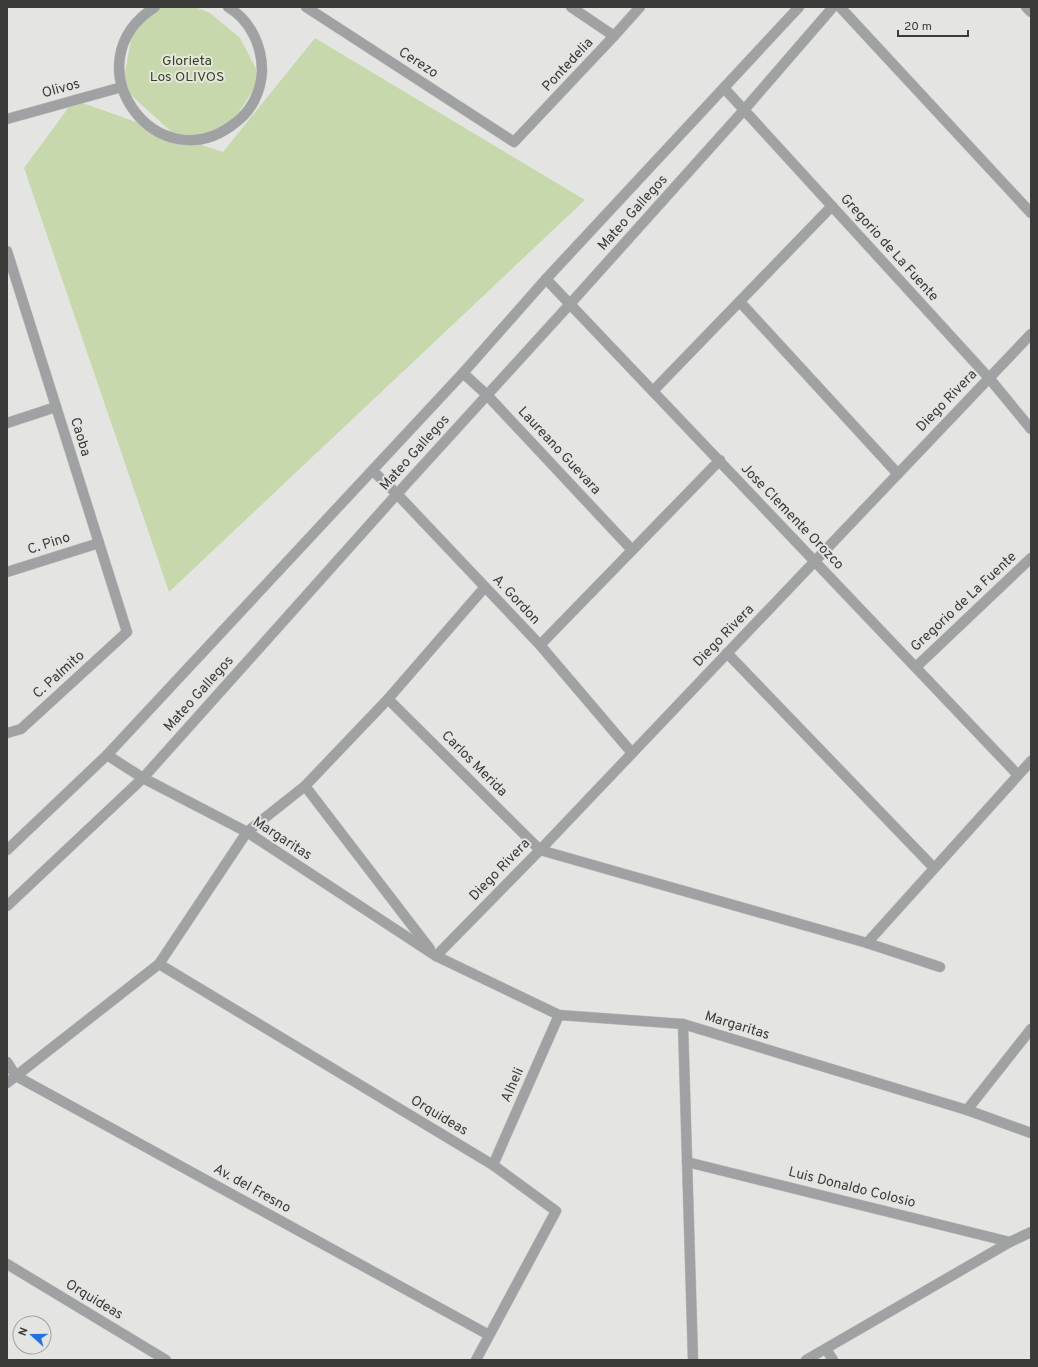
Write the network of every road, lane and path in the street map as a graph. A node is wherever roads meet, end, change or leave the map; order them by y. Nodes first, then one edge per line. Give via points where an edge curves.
1 (155, 7) edge
2 (306, 7) edge
3 (571, 7) edge
4 (640, 7) edge
5 (799, 7) edge
6 (832, 7) edge
7 (840, 7) edge
8 (1026, 7) edge
9 (232, 8) edge
10 (1031, 12) edge
11 (614, 36) junction
12 (122, 87) junction
13 (724, 88) junction
14 (744, 110) junction
15 (7, 119) edge
16 (514, 142) joint
17 (832, 206) junction
18 (1031, 213) edge
19 (7, 251) edge
20 (10, 272) edge
21 (546, 279) junction
22 (740, 302) junction
23 (570, 304) junction
24 (1031, 334) edge
25 (463, 373) junction
26 (989, 378) junction
27 (653, 391) junction
28 (487, 395) junction
29 (56, 408) junction
30 (7, 422) edge
31 (1031, 429) edge
32 (720, 460) junction
33 (373, 471) junction
34 (898, 474) junction
35 (397, 494) junction
36 (99, 543) junction
37 (632, 550) junction
38 (1031, 558) edge
39 (815, 561) junction
40 (7, 572) edge
41 (485, 587) junction
42 (127, 632) joint
43 (540, 645) junction
44 (727, 653) junction
45 (916, 667) junction
46 (388, 699) junction
47 (7, 733) edge
48 (632, 753) junction
49 (107, 755) junction
50 (1031, 760) edge
51 (1018, 775) junction
52 (143, 778) junction
53 (305, 786) junction
54 (247, 832) junction
55 (7, 850) edge
56 (540, 850) junction
57 (934, 868) junction
58 (7, 906) edge
59 (868, 943) junction
60 (436, 956) junction
61 (159, 964) junction
62 (940, 967) dead end
63 (559, 1015) junction
64 (683, 1024) junction
65 (1031, 1029) edge
66 (7, 1062) edge
67 (16, 1076) junction
68 (7, 1083) edge
69 (968, 1110) junction
70 (1031, 1133) edge
71 (687, 1162) junction
72 (493, 1165) junction
73 (1031, 1232) edge
74 (1010, 1242) junction
75 (7, 1264) edge
76 (489, 1335) junction
77 (826, 1349) junction
78 (166, 1360) edge
79 (476, 1360) edge
80 (693, 1360) edge
81 (806, 1360) edge
82 (833, 1360) edge

1 - 12 street via 134,25 126,39 119,71
2 - 16 street, Cerezo
3 - 11 street
4 - 11 street, Pontedelia
5 - 13 street, Mateo Gallegos
6 - 14 street, Mateo Gallegos
7 - 18 street
8 - 10 street
9 - 12 street via 254,34 262,63 258,93 251,107 228,129 213,136 197,139 180,139 164,135 138,116
11 - 16 street, Pontedelia
12 - 15 street, Olivos
13 - 14 street, Gregorio de La Fuente
13 - 21 street, Mateo Gallegos
14 - 17 street, Gregorio de La Fuente
14 - 23 street, Mateo Gallegos
17 - 22 street
17 - 26 street, Gregorio de La Fuente
19 - 20 street, Caoba
20 - 29 street, Caoba
21 - 23 street, Jose Clemente Orozco
21 - 25 street, Mateo Gallegos
22 - 27 street
22 - 34 street
23 - 27 street, Jose Clemente Orozco
23 - 28 street, Mateo Gallegos
24 - 26 street, Diego Rivera
25 - 28 street, Laureano Guevara
25 - 33 street, Mateo Gallegos
26 - 31 street, Gregorio de La Fuente
26 - 34 street, Diego Rivera
27 - 32 street, Jose Clemente Orozco
28 - 35 street, Mateo Gallegos
28 - 37 street, Laureano Guevara
29 - 30 street
29 - 36 street, Caoba
32 - 37 street
32 - 39 street, Jose Clemente Orozco
33 - 35 street, A. Gordon
33 - 49 street, Mateo Gallegos
34 - 39 street, Diego Rivera
35 - 41 street, A. Gordon
35 - 52 street, Mateo Gallegos
36 - 40 street, C. Pino
36 - 42 street, Caoba
37 - 43 street
38 - 45 street, Gregorio de La Fuente
39 - 44 street, Diego Rivera
39 - 45 street, Jose Clemente Orozco
41 - 43 street, A. Gordon
41 - 46 street
42 - 47 street, C. Palmito via 21,729
43 - 48 street, A. Gordon
44 - 48 street, Diego Rivera
44 - 57 street
45 - 51 street, Jose Clemente Orozco
46 - 53 street
46 - 56 street, Carlos Merida
48 - 56 street, Diego Rivera
49 - 52 street, Margaritas
49 - 55 street, Mateo Gallegos
50 - 51 street
51 - 57 street
52 - 54 street, Margaritas
52 - 58 street, Mateo Gallegos
53 - 54 street
53 - 60 street, Margaritas
54 - 60 street, Margaritas
54 - 61 street
56 - 59 street
56 - 60 street, Diego Rivera
57 - 59 street
59 - 62 street
60 - 63 street, Margaritas
61 - 67 street
61 - 72 street, Orquideas
63 - 64 street, Margaritas
63 - 72 street, Alheli
64 - 69 street, Margaritas
64 - 71 street
65 - 69 street
66 - 67 street, Av. del Fresno
67 - 68 street
67 - 76 street, Av. del Fresno
69 - 70 street, Margaritas
71 - 74 street, Luis Donaldo Colosio
71 - 80 street
72 - 76 street, Orquideas via 556,1211
73 - 74 street
74 - 77 street
75 - 78 street, Orquideas
76 - 79 street, Orquideas
77 - 81 street
77 - 82 street

